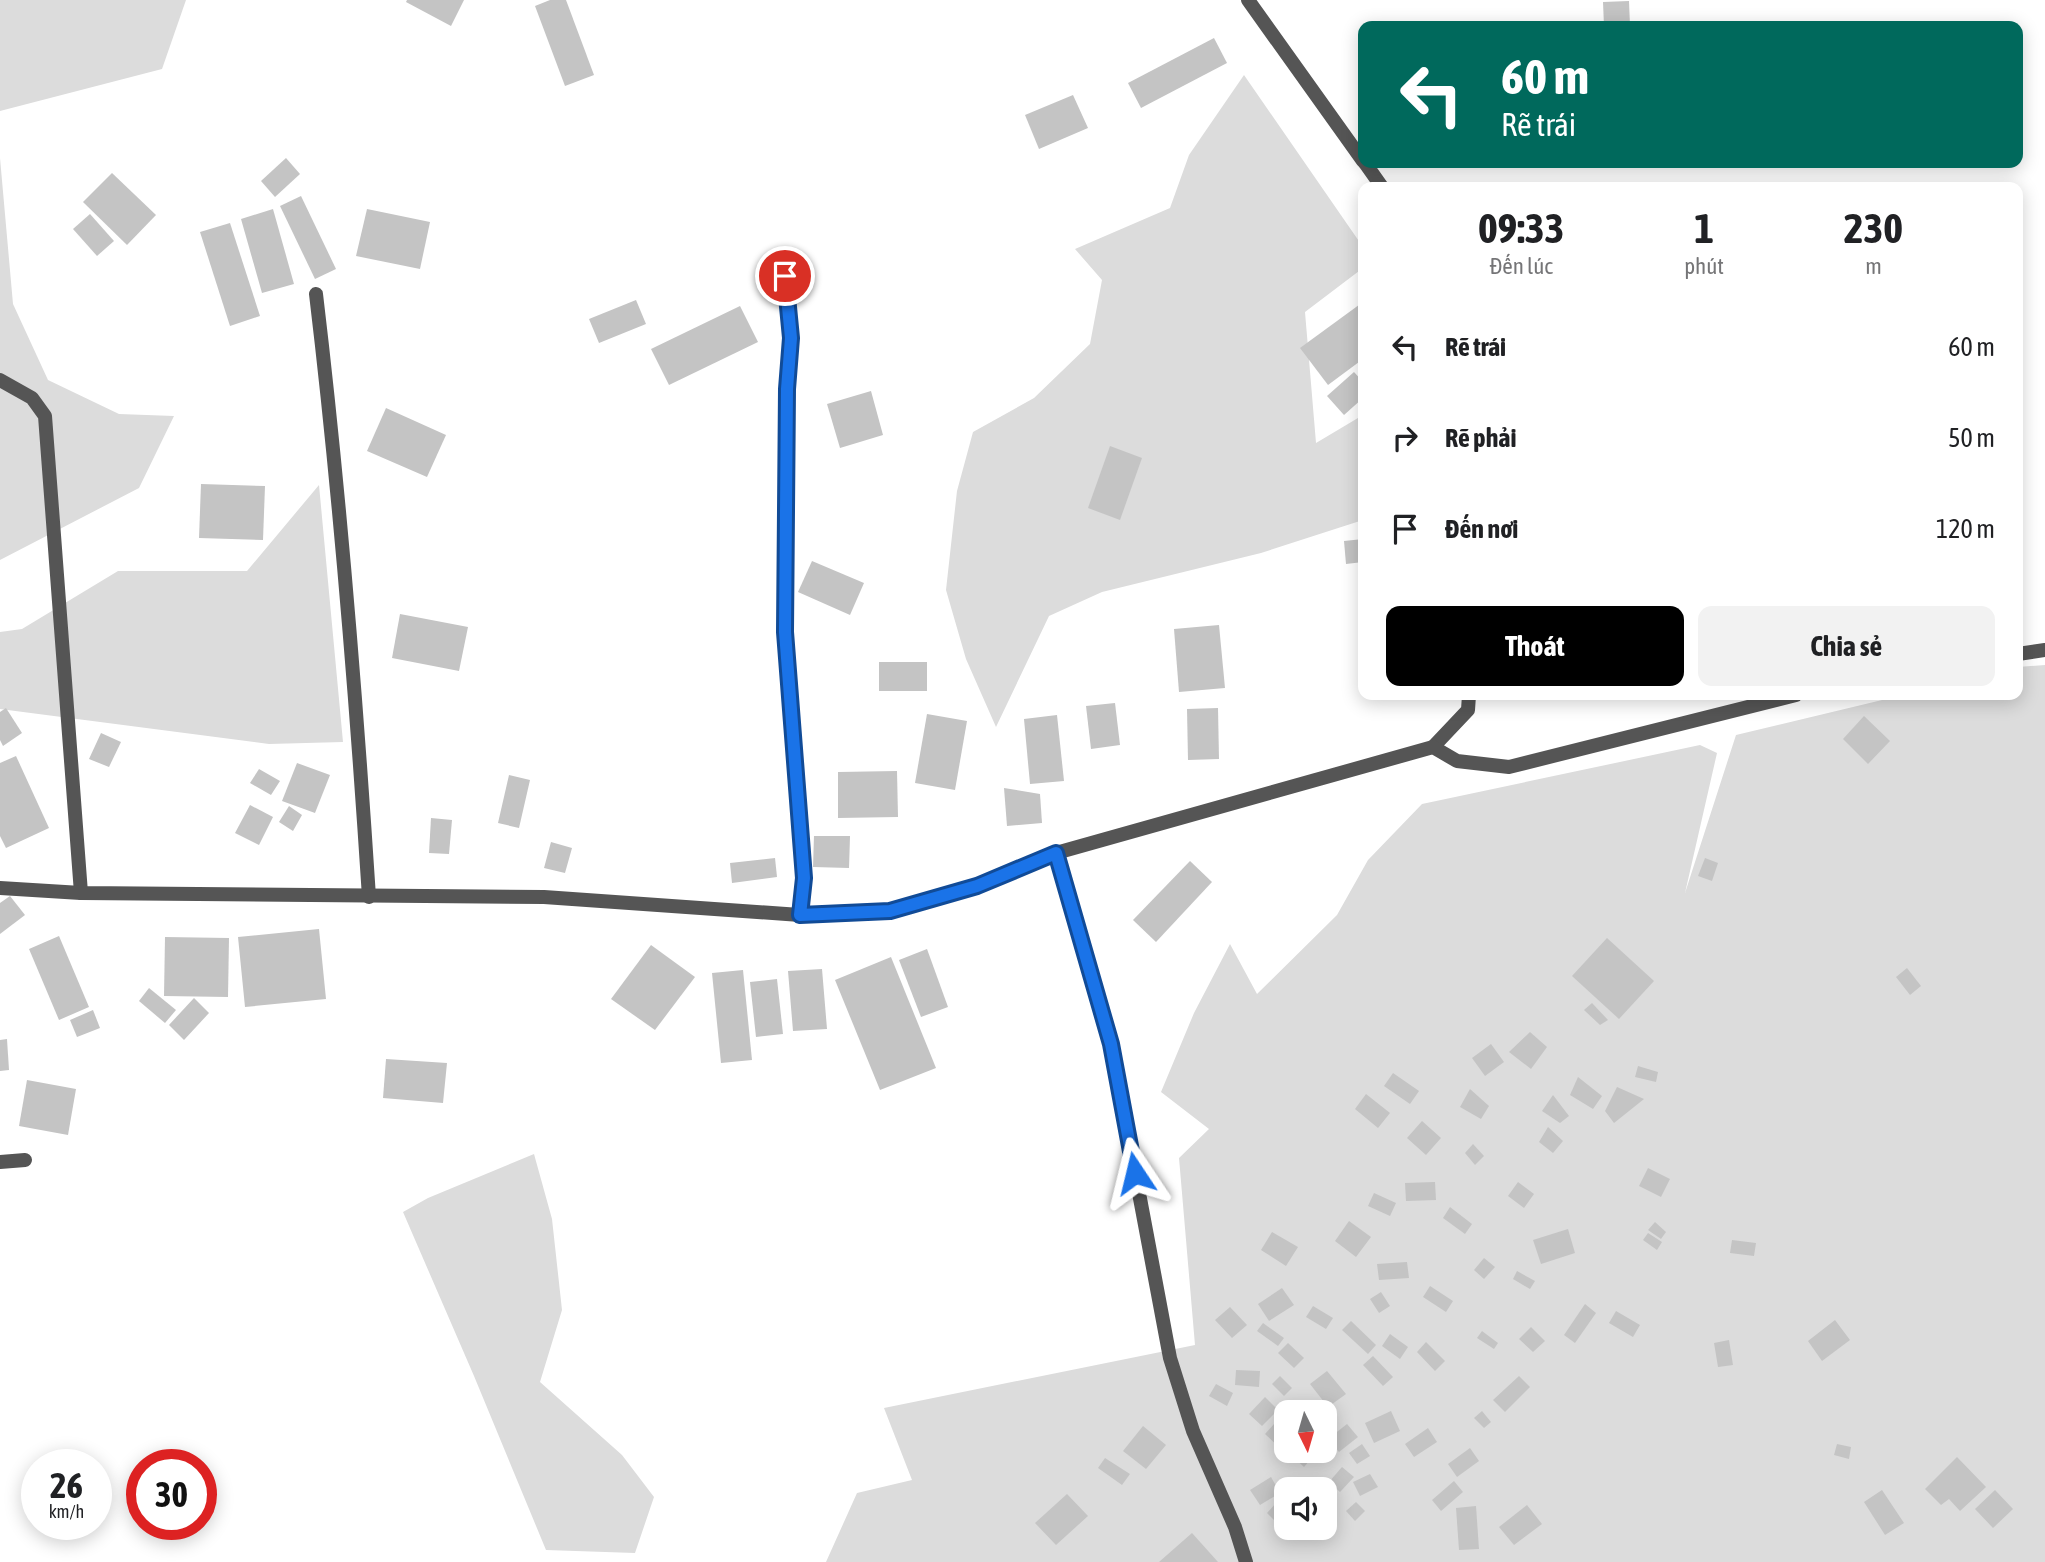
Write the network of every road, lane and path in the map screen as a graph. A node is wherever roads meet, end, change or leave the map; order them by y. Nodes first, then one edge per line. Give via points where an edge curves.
1 (1248, 0) edge
2 (1358, 154) edge
3 (785, 276) dead end
4 (316, 294) dead end
5 (0, 380) edge
6 (2045, 650) edge
7 (2023, 653) edge
8 (1469, 700) edge
9 (1776, 700) edge
10 (1433, 747) junction
11 (1056, 853) junction
12 (0, 888) edge
13 (81, 893) junction
14 (369, 897) junction
15 (800, 915) junction
16 (25, 1160) dead end
17 (0, 1162) edge
18 (1245, 1562) edge

1 - 2 street
3 - 15 street via 791,338 785,632 804,878
4 - 14 street via 338,478
5 - 13 street via 32,398 45,416
6 - 7 street
8 - 10 street via 1468,710
9 - 10 street via 1509,767 1457,761
10 - 11 street
11 - 15 street via 977,886 890,911
11 - 18 street via 1111,1044 1170,1358 1193,1432 1236,1527
12 - 13 street
13 - 14 street
14 - 15 street via 544,897
16 - 17 street

